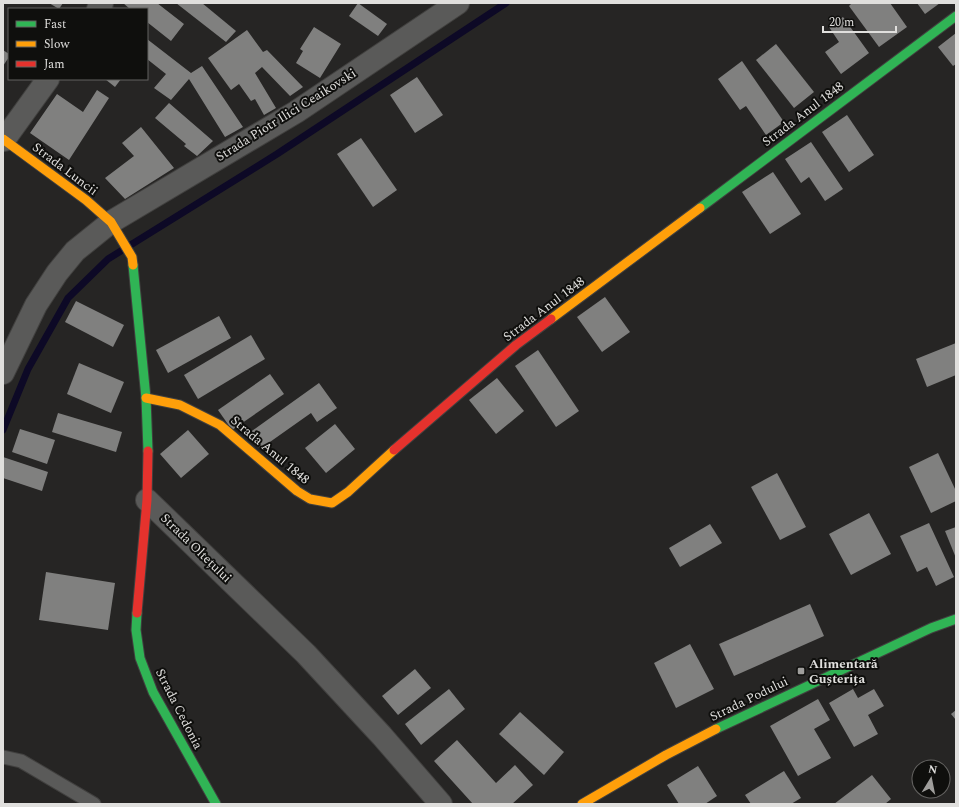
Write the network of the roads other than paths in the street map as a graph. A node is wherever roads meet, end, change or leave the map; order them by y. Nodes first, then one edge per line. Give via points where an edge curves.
1 (458, 3) edge
2 (956, 16) edge
3 (47, 80) edge
4 (4, 140) edge
5 (115, 228) junction
6 (3, 373) edge
7 (146, 398) junction
8 (146, 500) junction
9 (956, 619) edge
10 (3, 757) edge
11 (94, 804) edge
12 (216, 804) edge
13 (441, 804) edge
14 (582, 804) edge

1 - 5 street, Strada Piotr Ilici Ceaikovski via 296,112
2 - 7 street, Strada Anul 1848 via 516,345 423,423 348,492 332,503 310,499 297,491 220,425 180,405
3 - 4 street
4 - 5 street, Strada Luncii via 86,200
5 - 6 street, Strada Piotr Ilici Ceaikovski via 75,251 57,273 36,305
5 - 7 street via 132,257
7 - 8 street
8 - 12 street, Strada Cedonia via 136,630 140,658 153,692
8 - 13 street, Strada Oltețului via 306,654
9 - 14 street, Strada Podului via 748,712 667,753
10 - 11 lane via 21,761

